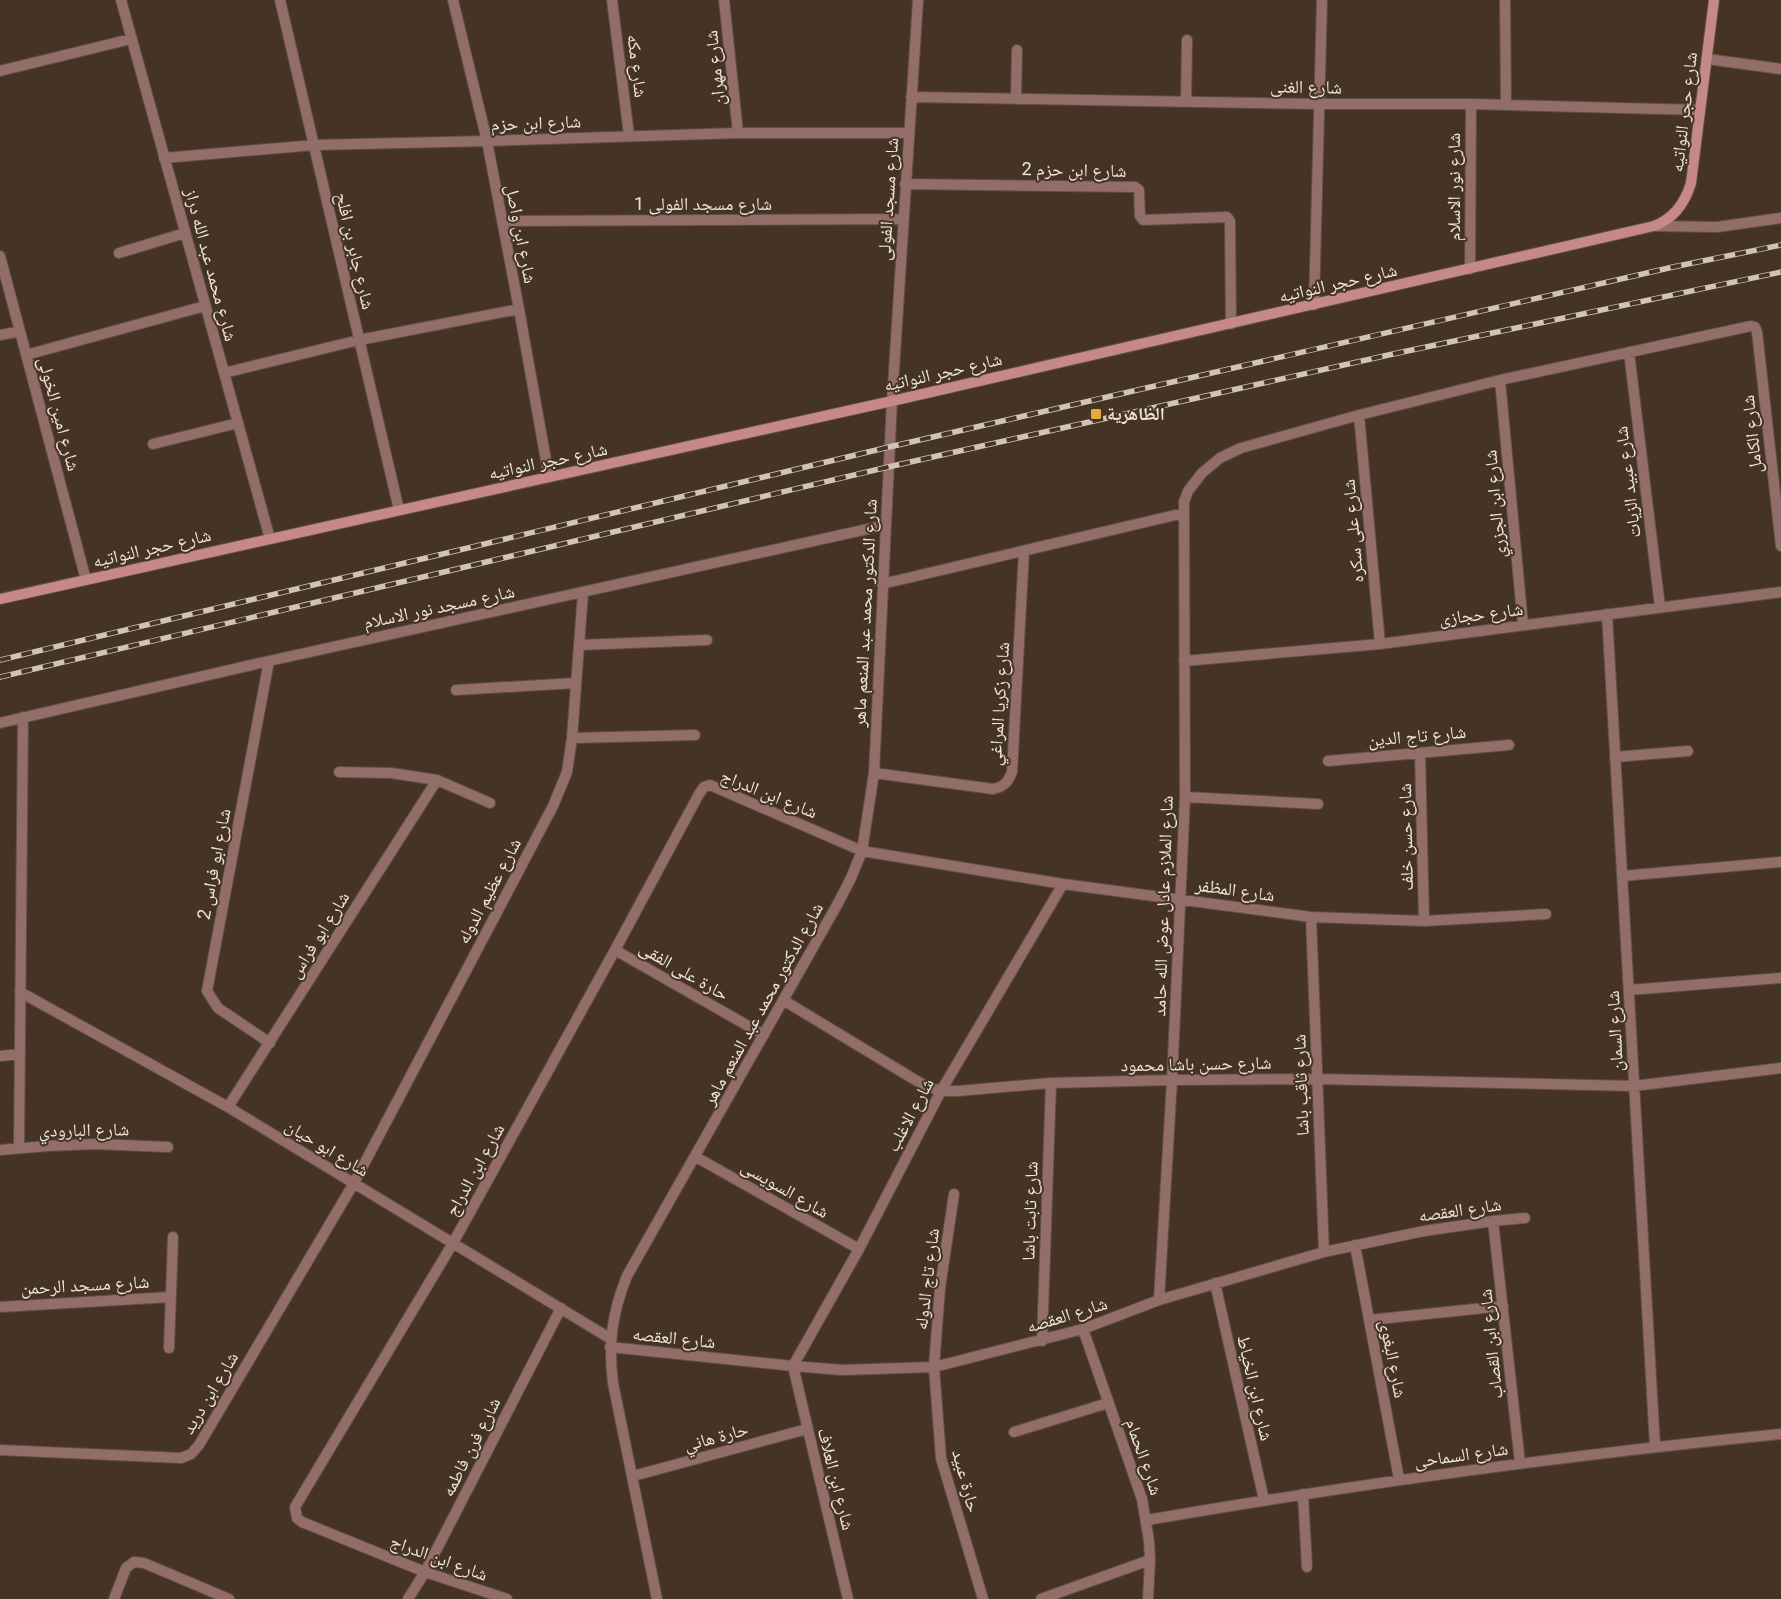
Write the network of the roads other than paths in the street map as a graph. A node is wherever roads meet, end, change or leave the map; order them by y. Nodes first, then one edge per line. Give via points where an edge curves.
1 (121, 0) edge
2 (280, 0) edge
3 (453, 0) edge
4 (612, 0) edge
5 (724, 0) edge
6 (918, 0) edge
7 (1322, 0) edge
8 (1505, 0) edge
9 (1714, 0) edge
10 (131, 38) junction
11 (1187, 40) dead end
12 (1017, 50) dead end
13 (1707, 59) junction
14 (1781, 68) edge
15 (0, 70) edge
16 (911, 97) junction
17 (1016, 99) junction
18 (1186, 102) junction
19 (1319, 104) junction
20 (1471, 104) junction
21 (1506, 105) junction
22 (1700, 110) junction
23 (738, 132) junction
24 (909, 133) junction
25 (629, 135) junction
26 (486, 142) junction
27 (314, 145) junction
28 (164, 158) junction
29 (906, 184) junction
30 (1781, 218) edge
31 (903, 219) junction
32 (502, 221) junction
33 (1654, 226) junction
34 (185, 233) junction
35 (119, 253) dead end
36 (0, 256) edge
37 (1470, 270) junction
38 (1314, 305) junction
39 (205, 306) junction
40 (519, 309) junction
41 (1232, 324) junction
42 (1748, 326) joint
43 (20, 330) junction
44 (0, 335) edge
45 (359, 340) junction
46 (1629, 352) junction
47 (26, 355) junction
48 (224, 373) junction
49 (1500, 380) junction
50 (892, 401) junction
51 (1359, 415) junction
52 (238, 423) junction
53 (153, 444) dead end
54 (549, 477) junction
55 (399, 510) junction
56 (1184, 513) junction
57 (886, 525) junction
58 (270, 539) junction
59 (1781, 546) edge
60 (1024, 551) junction
61 (86, 580) junction
62 (882, 584) junction
63 (583, 592) junction
64 (1781, 592) edge
65 (0, 599) edge
66 (1660, 607) junction
67 (1607, 614) junction
68 (1523, 625) junction
69 (707, 640) dead end
70 (1380, 644) junction
71 (579, 646) junction
72 (1184, 661) junction
73 (269, 662) junction
74 (576, 683) junction
75 (456, 690) dead end
76 (23, 718) junction
77 (0, 723) edge
78 (694, 735) dead end
79 (572, 738) junction
80 (1509, 745) dead end
81 (1688, 751) dead end
82 (1420, 753) junction
83 (1615, 757) junction
84 (1328, 761) dead end
85 (339, 772) dead end
86 (874, 773) junction
87 (436, 780) junction
88 (1185, 798) junction
89 (490, 803) dead end
90 (1318, 804) dead end
91 (862, 851) junction
92 (1781, 862) edge
93 (1622, 876) junction
94 (1063, 884) junction
95 (1180, 898) junction
96 (1546, 914) dead end
97 (1311, 917) junction
98 (1424, 921) junction
99 (615, 950) junction
100 (1781, 978) edge
101 (1629, 990) junction
102 (20, 992) junction
103 (783, 1000) junction
104 (764, 1035) junction
105 (270, 1043) junction
106 (20, 1054) junction
107 (0, 1056) edge
108 (1781, 1068) edge
109 (1317, 1079) junction
110 (1172, 1080) junction
111 (1051, 1083) junction
112 (1634, 1086) junction
113 (941, 1091) junction
114 (228, 1107) junction
115 (168, 1147) dead end
116 (19, 1148) junction
117 (0, 1150) edge
118 (696, 1157) junction
119 (354, 1183) junction
120 (954, 1194) dead end
121 (1525, 1218) dead end
122 (1494, 1221) junction
123 (174, 1237) dead end
124 (453, 1243) junction
125 (1355, 1245) junction
126 (859, 1249) junction
127 (1324, 1252) junction
128 (1214, 1283) junction
129 (171, 1297) junction
130 (1159, 1300) junction
131 (0, 1306) edge
132 (1503, 1306) junction
133 (561, 1308) junction
134 (1370, 1320) junction
135 (1083, 1329) junction
136 (1042, 1341) junction
137 (610, 1343) junction
138 (169, 1348) dead end
139 (793, 1366) junction
140 (934, 1368) junction
141 (1108, 1403) junction
142 (807, 1429) junction
143 (1014, 1432) dead end
144 (1781, 1434) edge
145 (1655, 1446) junction
146 (0, 1450) edge
147 (1520, 1463) junction
148 (633, 1476) junction
149 (1399, 1479) junction
150 (1303, 1494) junction
151 (1264, 1500) junction
152 (1147, 1520) junction
153 (1150, 1560) junction
154 (1307, 1567) dead end
155 (425, 1572) junction
156 (114, 1599) edge
157 (229, 1599) edge
158 (408, 1599) edge
159 (507, 1599) edge
160 (657, 1599) edge
161 (848, 1599) edge
162 (984, 1599) edge
163 (1041, 1599) edge
164 (1148, 1599) edge

1 - 10 street, شارع محمد عبد الله دراز
2 - 27 street, شارع جابر بن افلح
3 - 26 street, شارع ابن واصل
4 - 25 street, شارع مكه
5 - 23 street, شارع مهران
6 - 16 street, شارع مسجد الفولى
7 - 19 street
8 - 21 street
9 - 13 street, شارع حجر النواتيه
10 - 15 street
10 - 28 street, شارع محمد عبد الله دراز
11 - 18 street
12 - 17 street
13 - 14 street
13 - 22 street, شارع حجر النواتيه
16 - 17 street, شارع الغنى
16 - 24 street, شارع مسجد الفولى
17 - 18 street, شارع الغنى
18 - 19 street, شارع الغنى
19 - 20 street, شارع الغنى
19 - 38 street
20 - 21 street, شارع الغنى
20 - 37 street, شارع نور الاسلام
21 - 22 street, شارع الغنى
22 - 33 street, شارع حجر النواتيه via 1688,192 1671,217
23 - 24 street, شارع ابن حزم
23 - 25 street, شارع ابن حزم
24 - 29 street, شارع مسجد الفولى
25 - 26 street, شارع ابن حزم
26 - 27 street, شارع ابن حزم
26 - 32 street, شارع ابن واصل
27 - 28 street, شارع ابن حزم
27 - 45 street, شارع جابر بن افلح
28 - 34 street, شارع محمد عبد الله دراز
29 - 31 street, شارع مسجد الفولى
29 - 41 street, شارع ابن حزم 2 via 1135,187 1139,190 1143,220 1226,217 1230,221
30 - 33 street via 1717,227
31 - 32 street, شارع مسجد الفولى 1
31 - 50 street, شارع مسجد الفولى
32 - 40 street, شارع ابن واصل
33 - 37 street, شارع حجر النواتيه
34 - 35 street
34 - 39 street, شارع محمد عبد الله دراز
36 - 43 street, شارع امين الخولى
37 - 38 street, شارع حجر النواتيه
38 - 41 street, شارع حجر النواتيه
39 - 47 street
39 - 48 street, شارع محمد عبد الله دراز
40 - 45 street
40 - 54 street, شارع ابن واصل
41 - 50 street, شارع حجر النواتيه
42 - 46 street, شارع الملازم عادل عوض الله حامد
42 - 59 street, شارع الكامل via 1755,327 1757,332
43 - 44 street
43 - 47 street, شارع امين الخولى
45 - 48 street
45 - 55 street, شارع جابر بن افلح
46 - 49 street, شارع الملازم عادل عوض الله حامد
46 - 66 street, شارع عبيد الزيات
47 - 61 street, شارع امين الخولى
48 - 52 street, شارع محمد عبد الله دراز
49 - 51 street, شارع الملازم عادل عوض الله حامد
49 - 68 street, شارع ابن الجزري
50 - 54 street, شارع حجر النواتيه
50 - 57 street, شارع الدكتور محمد عبد المنعم ماهر
51 - 56 street, شارع الملازم عادل عوض الله حامد via 1230,452 1194,482 1186,497
51 - 70 street, شارع على سكره
52 - 53 street
52 - 58 street, شارع محمد عبد الله دراز
54 - 55 street, شارع حجر النواتيه
55 - 58 street, شارع حجر النواتيه
56 - 60 street
56 - 72 street, شارع الملازم عادل عوض الله حامد
57 - 62 street, شارع الدكتور محمد عبد المنعم ماهر
57 - 63 street, شارع مسجد نور الاسلام
58 - 61 street, شارع حجر النواتيه
60 - 62 street
60 - 86 street, شارع زكريا المراغي via 1012,772 1009,778 1000,788 993,790
61 - 65 street, شارع حجر النواتيه
62 - 86 street, شارع الدكتور محمد عبد المنعم ماهر
63 - 71 street, شارع عظيم الدوله
63 - 73 street, شارع مسجد نور الاسلام
64 - 66 street, شارع حجازى
66 - 67 street, شارع حجازى
67 - 68 street, شارع حجازى
67 - 83 street, شارع السمان
68 - 70 street, شارع حجازى
69 - 71 street
70 - 72 street, شارع حجازى
71 - 74 street, شارع عظيم الدوله
72 - 88 street, شارع الملازم عادل عوض الله حامد
73 - 76 street, شارع مسجد نور الاسلام
73 - 105 street, شارع ابو فراس 2 via 207,990 218,1008
74 - 75 street
74 - 79 street, شارع عظيم الدوله
76 - 77 street, شارع مسجد نور الاسلام
76 - 102 street
78 - 79 street
79 - 119 street, شارع عظيم الدوله via 568,772 553,806
80 - 82 street, شارع تاج الدين
81 - 83 street
82 - 84 street, شارع تاج الدين
82 - 98 street, شارع حسن خلف
83 - 93 street, شارع السمان
85 - 87 street via 391,773
86 - 91 street, شارع الدكتور محمد عبد المنعم ماهر
87 - 89 street
87 - 105 street, شارع ابو فراس
88 - 90 street
88 - 95 street, شارع الملازم عادل عوض الله حامد
91 - 94 street, شارع المظفر
91 - 99 street, شارع ابن الدراج via 710,785 704,787
91 - 103 street, شارع الدكتور محمد عبد المنعم ماهر via 837,905
92 - 93 street
93 - 101 street, شارع السمان
94 - 95 street, شارع المظفر
94 - 113 street, شارع الاغلب
95 - 97 street, شارع المظفر
95 - 110 street, شارع الملازم عادل عوض الله حامد
96 - 98 street, شارع المظفر
97 - 98 street, شارع المظفر
97 - 109 street, شارع ثاقب باشا
99 - 104 street, حارة على الفقى
99 - 124 street, شارع ابن الدراج
100 - 101 street
101 - 112 street, شارع السمان
102 - 106 street
102 - 114 street, شارع ابو حيان
103 - 104 street, شارع الدكتور محمد عبد المنعم ماهر
103 - 113 street, شارع حسن باشا محمود via 912,1078
104 - 118 street, شارع الدكتور محمد عبد المنعم ماهر
105 - 114 street, شارع ابو فراس
106 - 107 street
106 - 116 street
108 - 112 street, شارع حسن باشا محمود
109 - 110 street, شارع حسن باشا محمود
109 - 112 street, شارع حسن باشا محمود
109 - 127 street, شارع ثاقب باشا
110 - 111 street, شارع حسن باشا محمود
110 - 130 street, شارع الملازم عادل عوض الله حامد
111 - 113 street, شارع حسن باشا محمود
111 - 136 street, شارع ثابت باشا
112 - 145 street, شارع السمان
113 - 126 street, شارع الاغلب
114 - 119 street, شارع ابو حيان
115 - 116 street, شارع البارودي via 95,1144
116 - 117 street, شارع البارودي
118 - 126 street, شارع السويسى
118 - 137 street, شارع الدكتور محمد عبد المنعم ماهر via 627,1276 614,1314
119 - 124 street, شارع ابو حيان
119 - 146 street, شارع ابن دريد via 191,1454 181,1458
120 - 140 street, شارع تاج الدوله via 940,1288
121 - 122 street, شارع العقصه
122 - 125 street, شارع العقصه
122 - 132 street, شارع ابن القصاب
123 - 129 street, شارع مسجد الرحمن
124 - 133 street, شارع ابو حيان
124 - 155 street, شارع ابن الدراج via 295,1507 297,1518 302,1522
125 - 127 street, شارع العقصه
125 - 134 street, شارع البغوى
126 - 139 street, شارع الاغلب
127 - 128 street, شارع العقصه
128 - 130 street, شارع العقصه
128 - 151 street, شارع ابن الخياط
129 - 131 street, شارع مسجد الرحمن
129 - 138 street, شارع مسجد الرحمن
130 - 135 street, شارع العقصه
132 - 134 street
132 - 147 street, شارع ابن القصاب
133 - 137 street, شارع ابو حيان
133 - 155 street, شارع فرن فاطمه
134 - 149 street, شارع البغوى
135 - 136 street, شارع العقصه
135 - 141 street, شارع الحمام
136 - 140 street, شارع العقصه
137 - 139 street, شارع العقصه
137 - 148 street, شارع الدكتور محمد عبد المنعم ماهر via 613,1383
139 - 140 street, شارع العقصه via 842,1370
139 - 142 street, شارع ابن العلاف
140 - 162 street, حارة عبيد via 941,1458
141 - 143 street
141 - 152 street, شارع الحمام
142 - 148 street, حارة هاني
142 - 161 street, شارع ابن العلاف
144 - 145 street, شارع السماحى
145 - 147 street, شارع السماحى
147 - 149 street, شارع السماحى
148 - 160 street, شارع الدكتور محمد عبد المنعم ماهر
149 - 150 street, شارع السماحى
150 - 151 street, شارع السماحى
150 - 154 street
151 - 152 street, شارع السماحى
152 - 153 street, شارع الحمام
153 - 163 street
153 - 164 street, شارع الحمام
155 - 158 street, شارع فرن فاطمه
155 - 159 street, شارع ابن الدراج
156 - 157 street via 126,1568 134,1562

